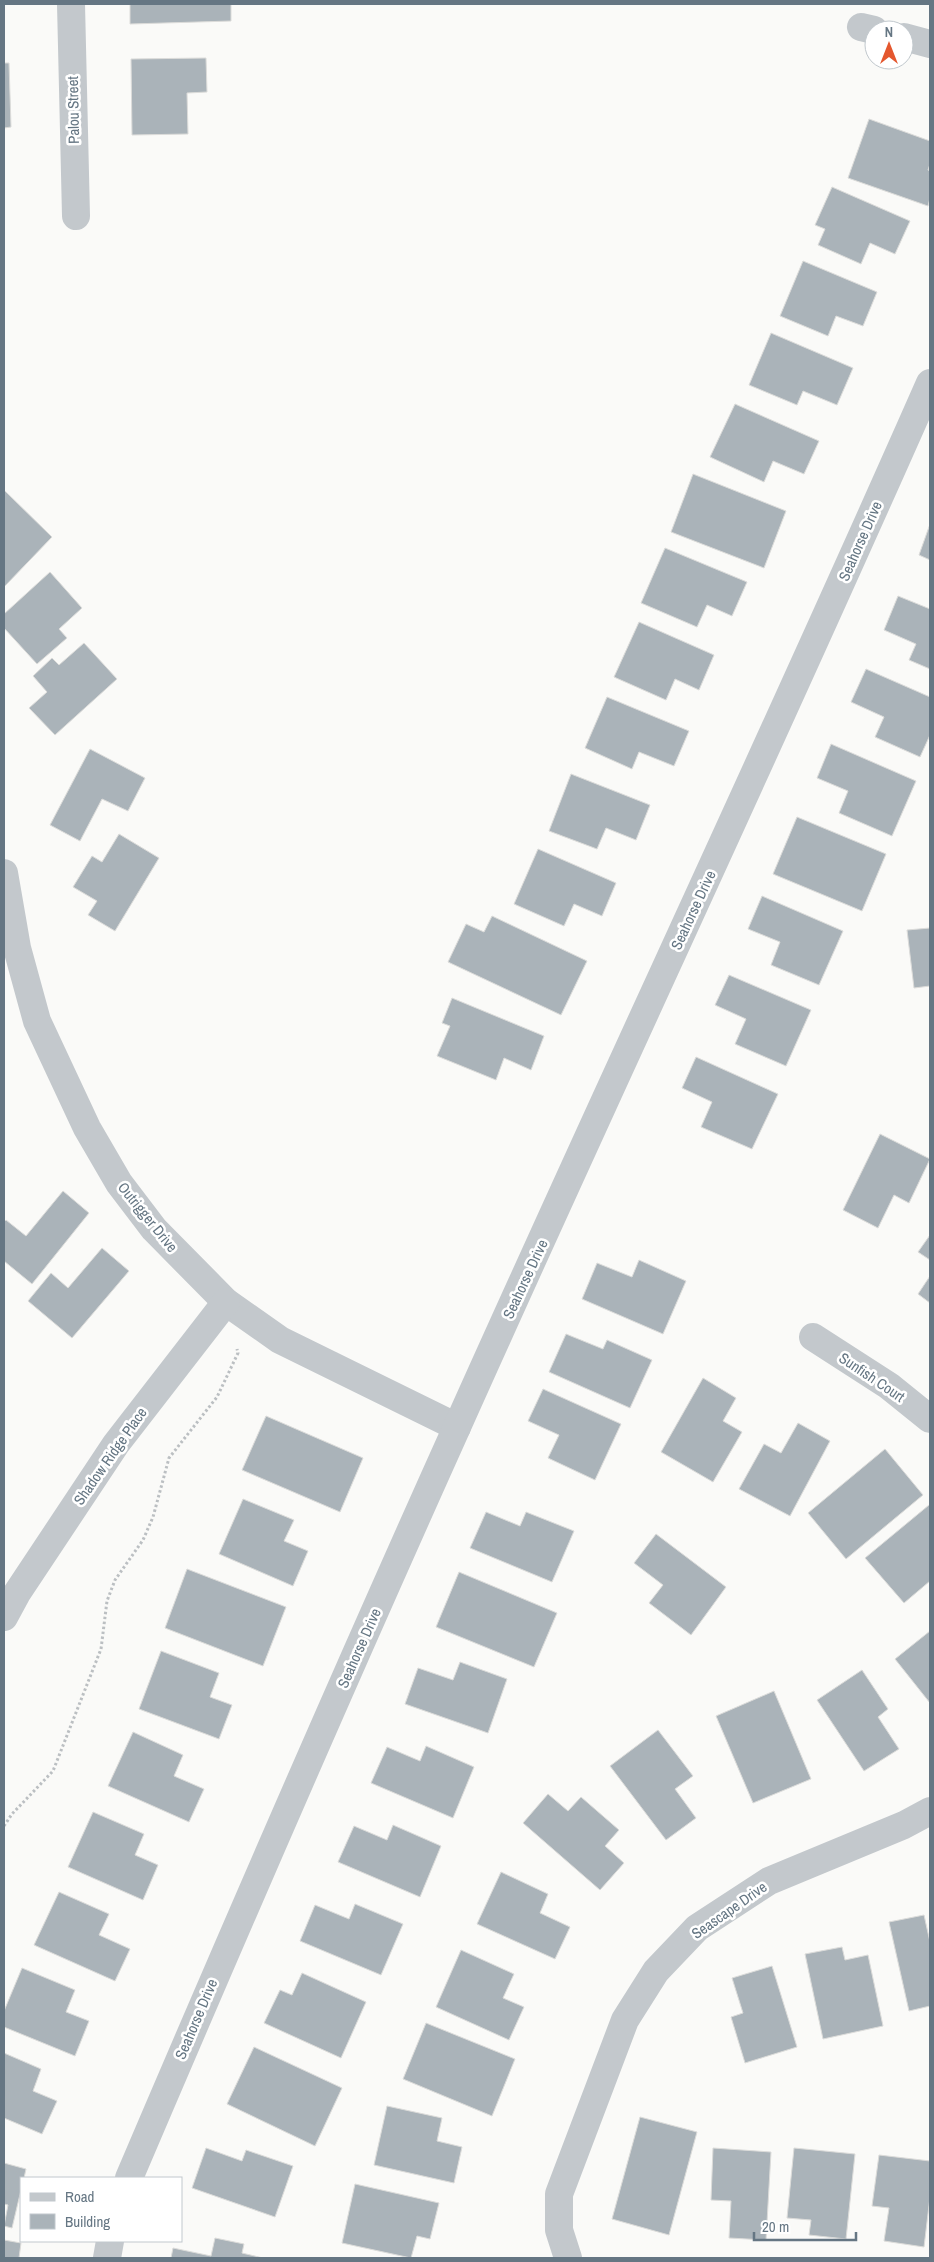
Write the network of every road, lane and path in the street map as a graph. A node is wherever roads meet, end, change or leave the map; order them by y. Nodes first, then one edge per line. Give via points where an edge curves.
1 (71, 4) edge
2 (914, 40) edge
3 (930, 44) edge
4 (76, 216) dead end
5 (930, 383) edge
6 (4, 873) edge
7 (226, 1302) junction
8 (813, 1338) dead end
9 (930, 1419) edge
10 (457, 1426) junction
11 (10, 1589) edge
12 (4, 1618) edge
13 (930, 1811) edge
14 (4, 1826) edge
15 (129, 2177) edge
16 (110, 2242) edge
17 (107, 2258) edge
18 (568, 2258) edge

1 - 4 street, Palou Street
2 - 3 street
5 - 10 street, Seahorse Drive via 814,646
6 - 7 street, Outrigger Drive via 17,948 37,1021 87,1128 119,1183 154,1229
7 - 10 street, Outrigger Drive via 280,1340
7 - 11 street, Shadow Ridge Place
7 - 14 path via 238,1353 217,1397 169,1458 153,1517 107,1601 101,1649 53,1771
8 - 9 street, Sunfish Court via 889,1386
10 - 15 street, Seahorse Drive via 230,1939
11 - 12 street, Shadow Ridge Place
13 - 18 street, Seascape Drive via 769,1881 697,1928 656,1971 625,2020 559,2194 559,2230
16 - 17 street

